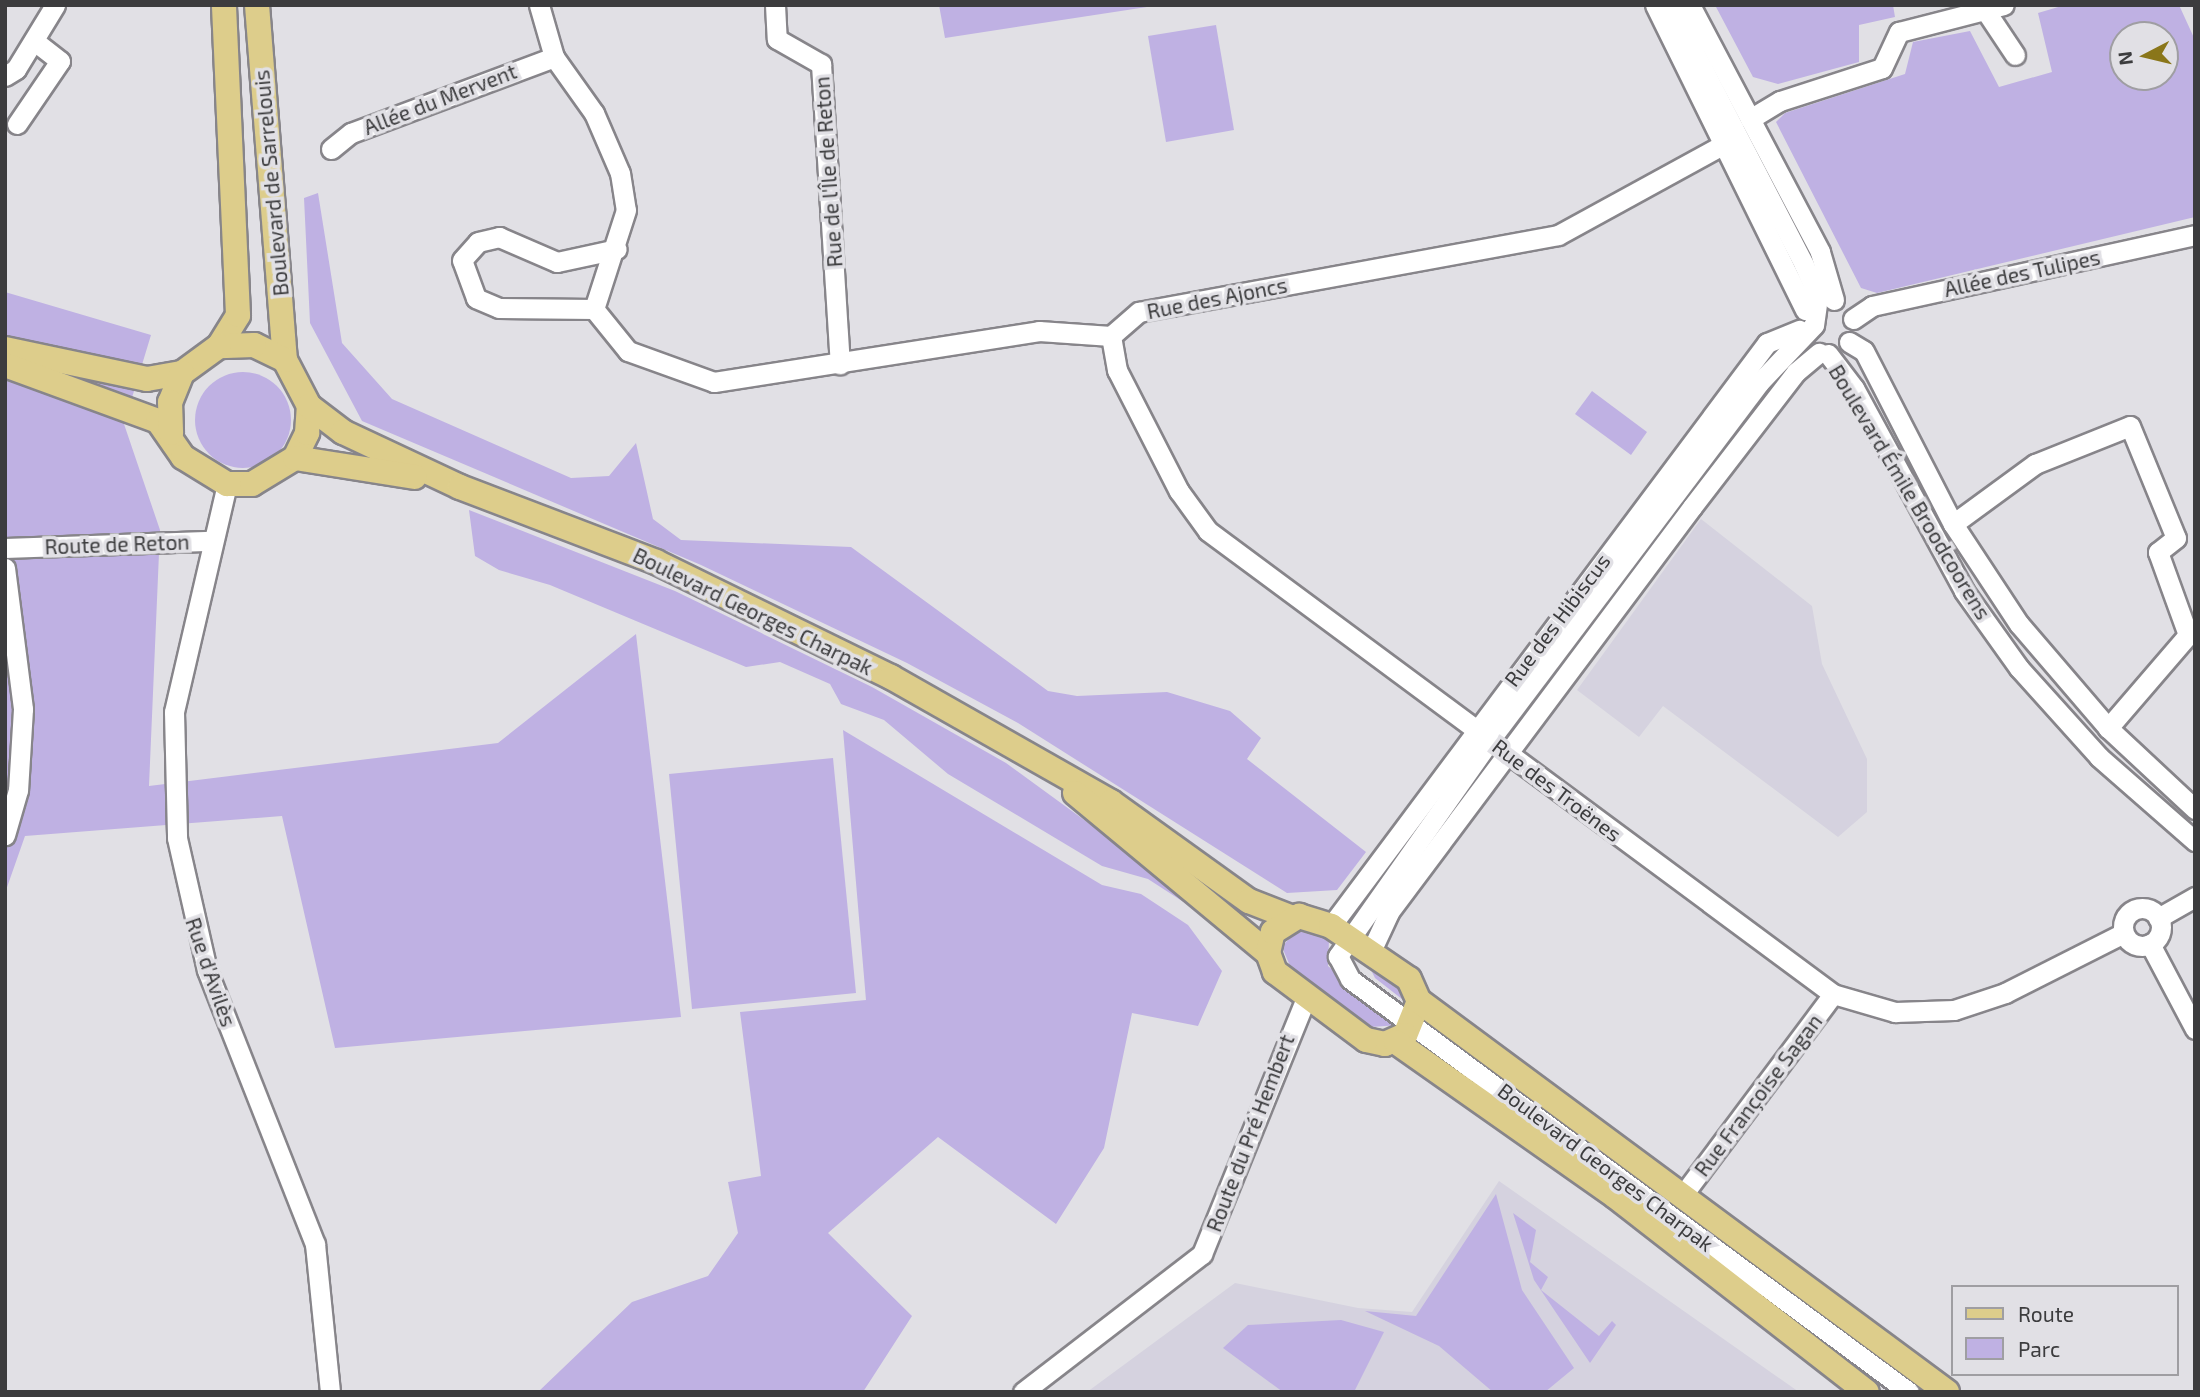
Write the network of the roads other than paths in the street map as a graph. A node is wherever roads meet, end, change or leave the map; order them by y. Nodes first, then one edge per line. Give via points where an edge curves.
1 (55, 5) edge
2 (224, 5) edge
3 (257, 5) edge
4 (539, 5) edge
5 (775, 5) edge
6 (1655, 5) edge
7 (1670, 5) edge
8 (1690, 5) edge
9 (1995, 8) edge
10 (34, 41) junction
11 (2015, 55) dead end
12 (554, 57) junction
13 (5, 76) edge
14 (1750, 119) junction
15 (18, 124) dead end
16 (1726, 143) junction
17 (331, 149) dead end
18 (2195, 235) edge
19 (617, 249) junction
20 (1819, 304) junction
21 (594, 309) junction
22 (1853, 318) junction
23 (1801, 335) junction
24 (1111, 336) junction
25 (1849, 342) junction
26 (219, 346) junction
27 (5, 349) edge
28 (1823, 353) junction
29 (285, 360) junction
30 (840, 364) junction
31 (5, 365) edge
32 (182, 373) junction
33 (309, 406) junction
34 (172, 433) junction
35 (295, 458) junction
36 (227, 484) junction
37 (460, 487) junction
38 (1953, 524) junction
39 (210, 541) junction
40 (5, 548) edge
41 (5, 568) edge
42 (2108, 728) junction
43 (1483, 734) junction
44 (1510, 755) junction
45 (1035, 757) junction
46 (2195, 809) edge
47 (5, 835) edge
48 (2195, 841) edge
49 (2195, 897) edge
50 (1290, 917) junction
51 (2158, 918) junction
52 (1344, 931) junction
53 (2124, 933) junction
54 (2150, 944) junction
55 (1268, 953) junction
56 (1376, 955) junction
57 (1833, 994) junction
58 (1307, 998) junction
59 (1416, 1012) junction
60 (2195, 1029) edge
61 (1396, 1042) junction
62 (1682, 1196) junction
63 (330, 1392) edge
64 (1023, 1392) edge
65 (1867, 1392) edge
66 (1909, 1392) edge
67 (1947, 1392) edge

1 - 10 street
2 - 26 main road, Boulevard de Sarrelouis via 238,316
3 - 29 main road, Boulevard de Sarrelouis
4 - 12 street
5 - 30 street, Rue de l'Île de Reton via 777,39 821,64
6 - 16 street
7 - 20 street
8 - 14 street
9 - 11 street
9 - 14 street via 1899,32 1882,68 1780,101
10 - 13 street
10 - 15 street via 60,61
12 - 17 street, Allée du Mervent via 351,133
12 - 19 street via 594,113 620,173 626,210
14 - 20 street via 1820,252
16 - 20 street
16 - 24 street, Rue des Ajoncs via 1558,235 1139,312
18 - 22 street, Allée des Tulipes via 1872,306
19 - 21 street via 595,291
19 - 21 street via 557,262 499,237 478,242 462,260 477,298 499,308
20 - 22 street
20 - 23 street, Rue des Hibiscus via 1814,325
21 - 30 street via 628,351 714,382
22 - 25 street
23 - 28 street, Boulevard Émile Broodcoorens
23 - 43 street, Rue des Hibiscus
24 - 30 street via 1039,331
24 - 43 street, Rue des Troënes via 1117,370 1180,491 1208,531
25 - 28 street, Rue des Hibiscus
25 - 38 street via 1864,351
26 - 29 main road via 254,345
26 - 32 main road
27 - 32 main road via 147,379
28 - 44 street, Rue des Hibiscus via 1796,372
28 - 48 street, Boulevard Émile Broodcoorens via 1854,388 1965,591 2019,668 2099,757
29 - 33 main road
31 - 34 main road via 140,413
32 - 34 main road via 170,402
33 - 35 main road via 307,433
33 - 37 main road via 343,432
34 - 36 main road via 183,457 202,474
35 - 36 main road via 252,484
35 - 37 main road
36 - 39 street, Route de Reton
37 - 45 main road, Boulevard Georges Charpak via 656,562 891,677
38 - 42 street via 2019,624
38 - 42 street via 2035,464 2130,426 2176,538 2158,552 2188,635
39 - 40 street, Route de Reton
39 - 63 street, Rue d'Avilès via 174,712 177,838 207,970 315,1244
41 - 47 street via 23,709 18,790
42 - 46 street
43 - 44 street, Rue des Troënes
43 - 52 street, Rue des Hibiscus
44 - 56 street, Rue des Hibiscus via 1389,912 1373,947
44 - 57 street, Rue des Troënes
45 - 50 main road, Boulevard Georges Charpak via 1111,802 1249,901
45 - 55 main road, Boulevard Georges Charpak
49 - 51 street
50 - 52 main road, Boulevard Georges Charpak via 1313,917
50 - 55 main road via 1273,932
51 - 53 street via 2137,909 2124,921
51 - 54 street via 2158,936
52 - 56 main road, Boulevard Georges Charpak
52 - 59 street, Boulevard Georges Charpak via 1340,968
53 - 54 street via 2132,943
53 - 57 street, Rue des Troënes via 2005,993 1954,1010 1895,1012
54 - 60 street
55 - 58 main road, Boulevard Georges Charpak via 1275,972
56 - 59 main road, Boulevard Georges Charpak via 1409,979
57 - 62 street, Rue Françoise Sagan
58 - 61 main road, Boulevard Georges Charpak via 1366,1040
58 - 64 street, Route du Pré Hembert via 1202,1254
59 - 61 main road
59 - 62 main road, Boulevard Georges Charpak
59 - 66 street, Boulevard Georges Charpak
61 - 65 main road, Boulevard Georges Charpak via 1615,1196
62 - 67 main road, Boulevard Georges Charpak

